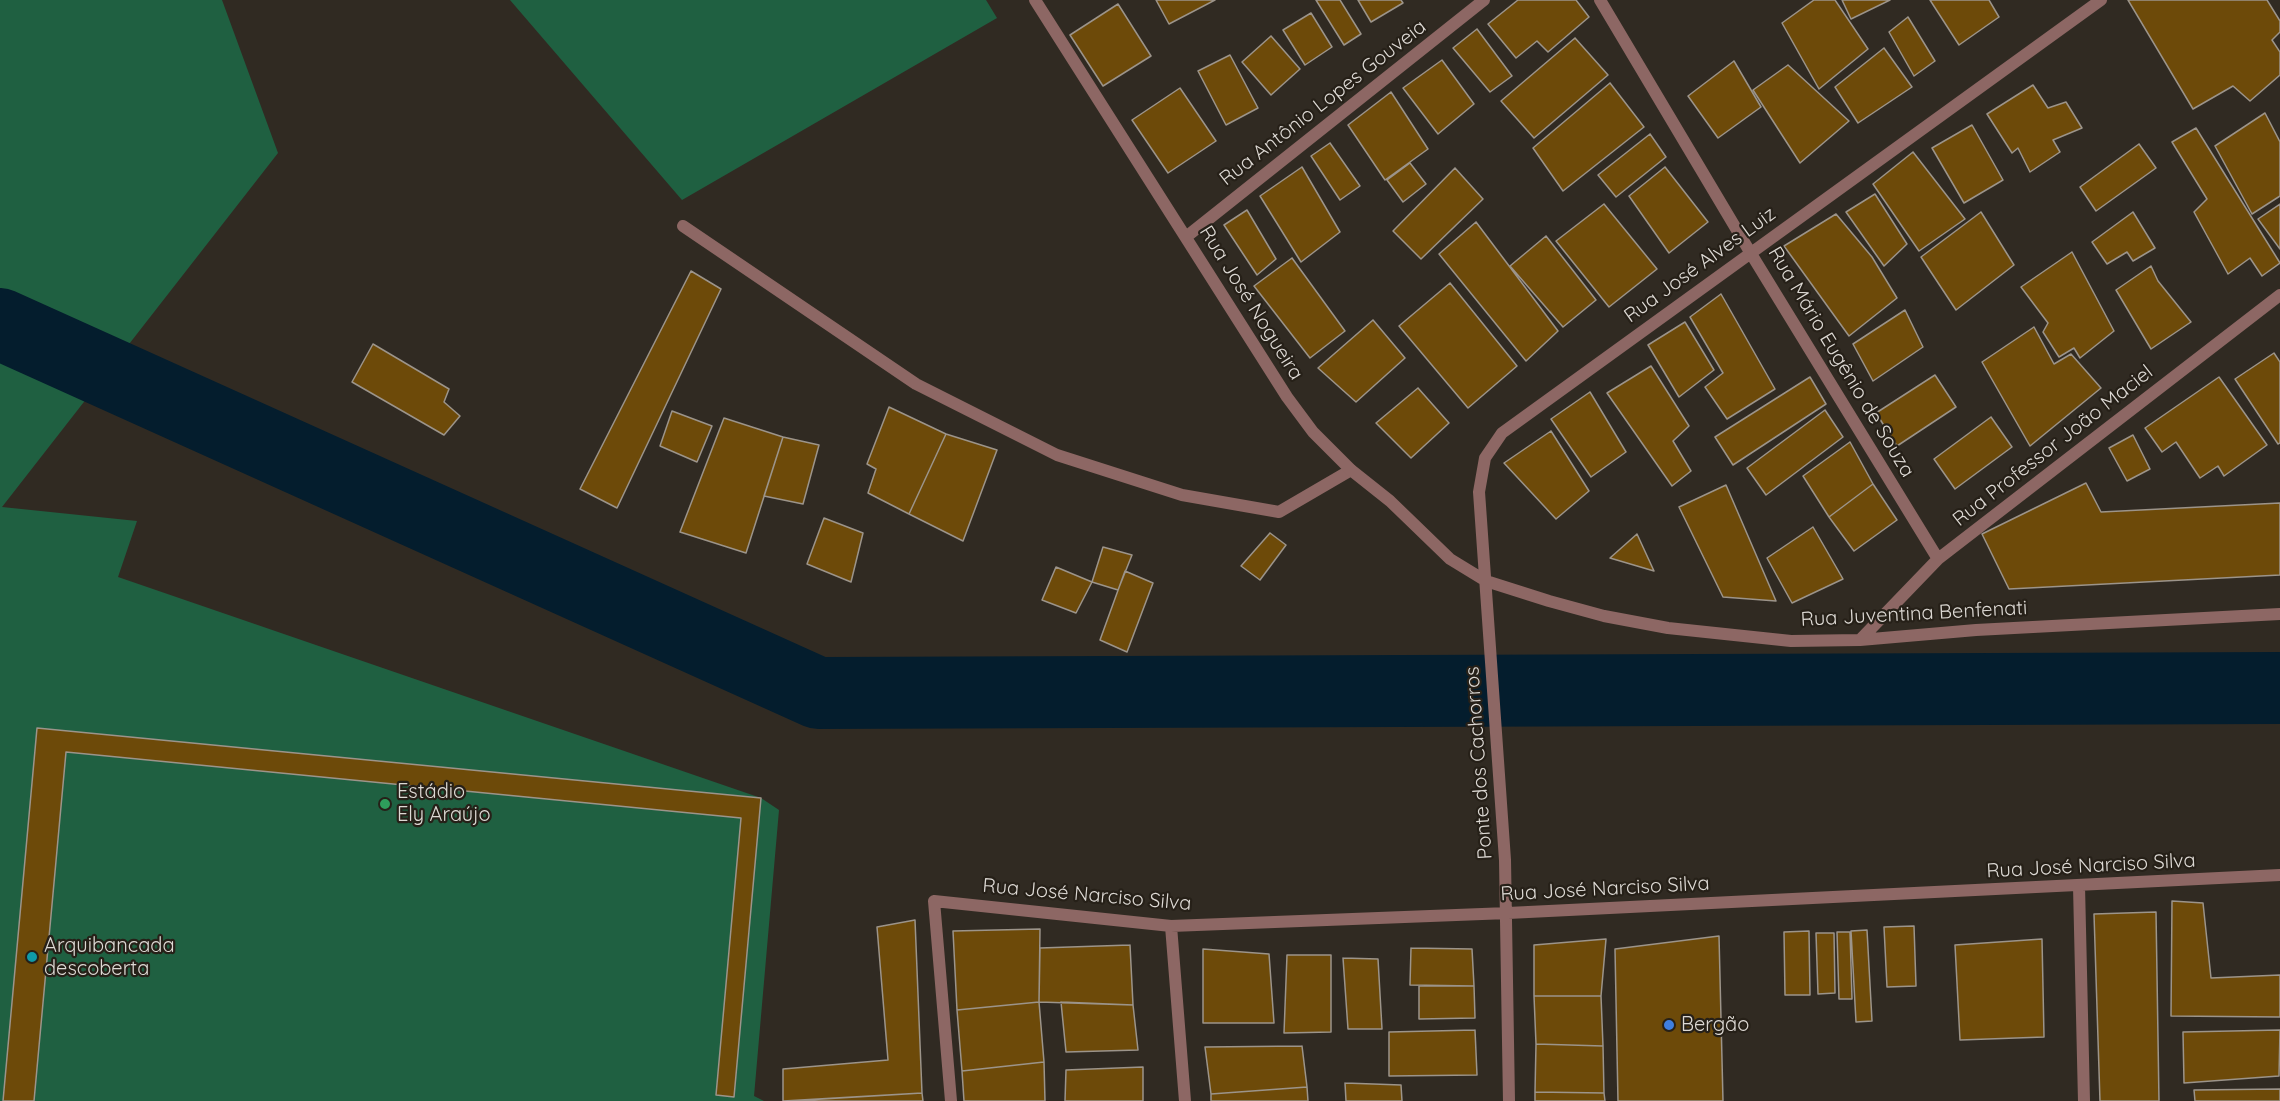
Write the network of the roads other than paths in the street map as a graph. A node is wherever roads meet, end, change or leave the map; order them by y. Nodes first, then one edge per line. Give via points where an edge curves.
1 (1035, 0) edge
2 (1484, 0) edge
3 (1600, 0) edge
4 (2101, 0) edge
5 (684, 226) dead end
6 (1186, 237) junction
7 (1750, 252) junction
8 (2280, 295) edge
9 (1351, 470) junction
10 (1938, 559) junction
11 (1486, 581) junction
12 (2280, 614) edge
13 (1860, 640) junction
14 (1491, 647) joint
15 (2280, 875) edge
16 (2079, 886) junction
17 (1508, 913) junction
18 (1171, 926) junction
19 (951, 1101) edge
20 (1185, 1101) edge
21 (1509, 1101) edge
22 (2084, 1101) edge

1 - 6 street, Rua José Nogueira
2 - 6 street, Rua Antônio Lopes Gouveia
3 - 7 street, Rua Mário Eugênio de Souza
4 - 7 street, Rua José Alves Luiz
5 - 9 street via 916,384 1057,456 1182,495 1279,512
6 - 9 street, Rua José Nogueira via 1287,397 1313,432
7 - 10 street, Rua Mário Eugênio de Souza
7 - 11 street, Rua José Alves Luiz via 1502,433 1485,458 1479,492
8 - 10 street, Rua Professor João Maciel
9 - 11 street, Rua José Nogueira via 1390,501 1450,559
10 - 13 street, Rua Professor João Maciel
11 - 13 street, Rua Juventina Benfenati via 1605,616 1668,628 1791,641
11 - 14 street, Rua José Alves Luiz
12 - 13 street, Rua Juventina Benfenati
14 - 17 street, Ponte dos Cachorros
15 - 16 street, Rua José Narciso Silva
16 - 17 street, Rua José Narciso Silva
16 - 22 street
17 - 18 street, Rua José Narciso Silva
17 - 21 street, Ponte dos Cachorros
18 - 19 street, Rua José Narciso Silva via 933,901
18 - 20 street

